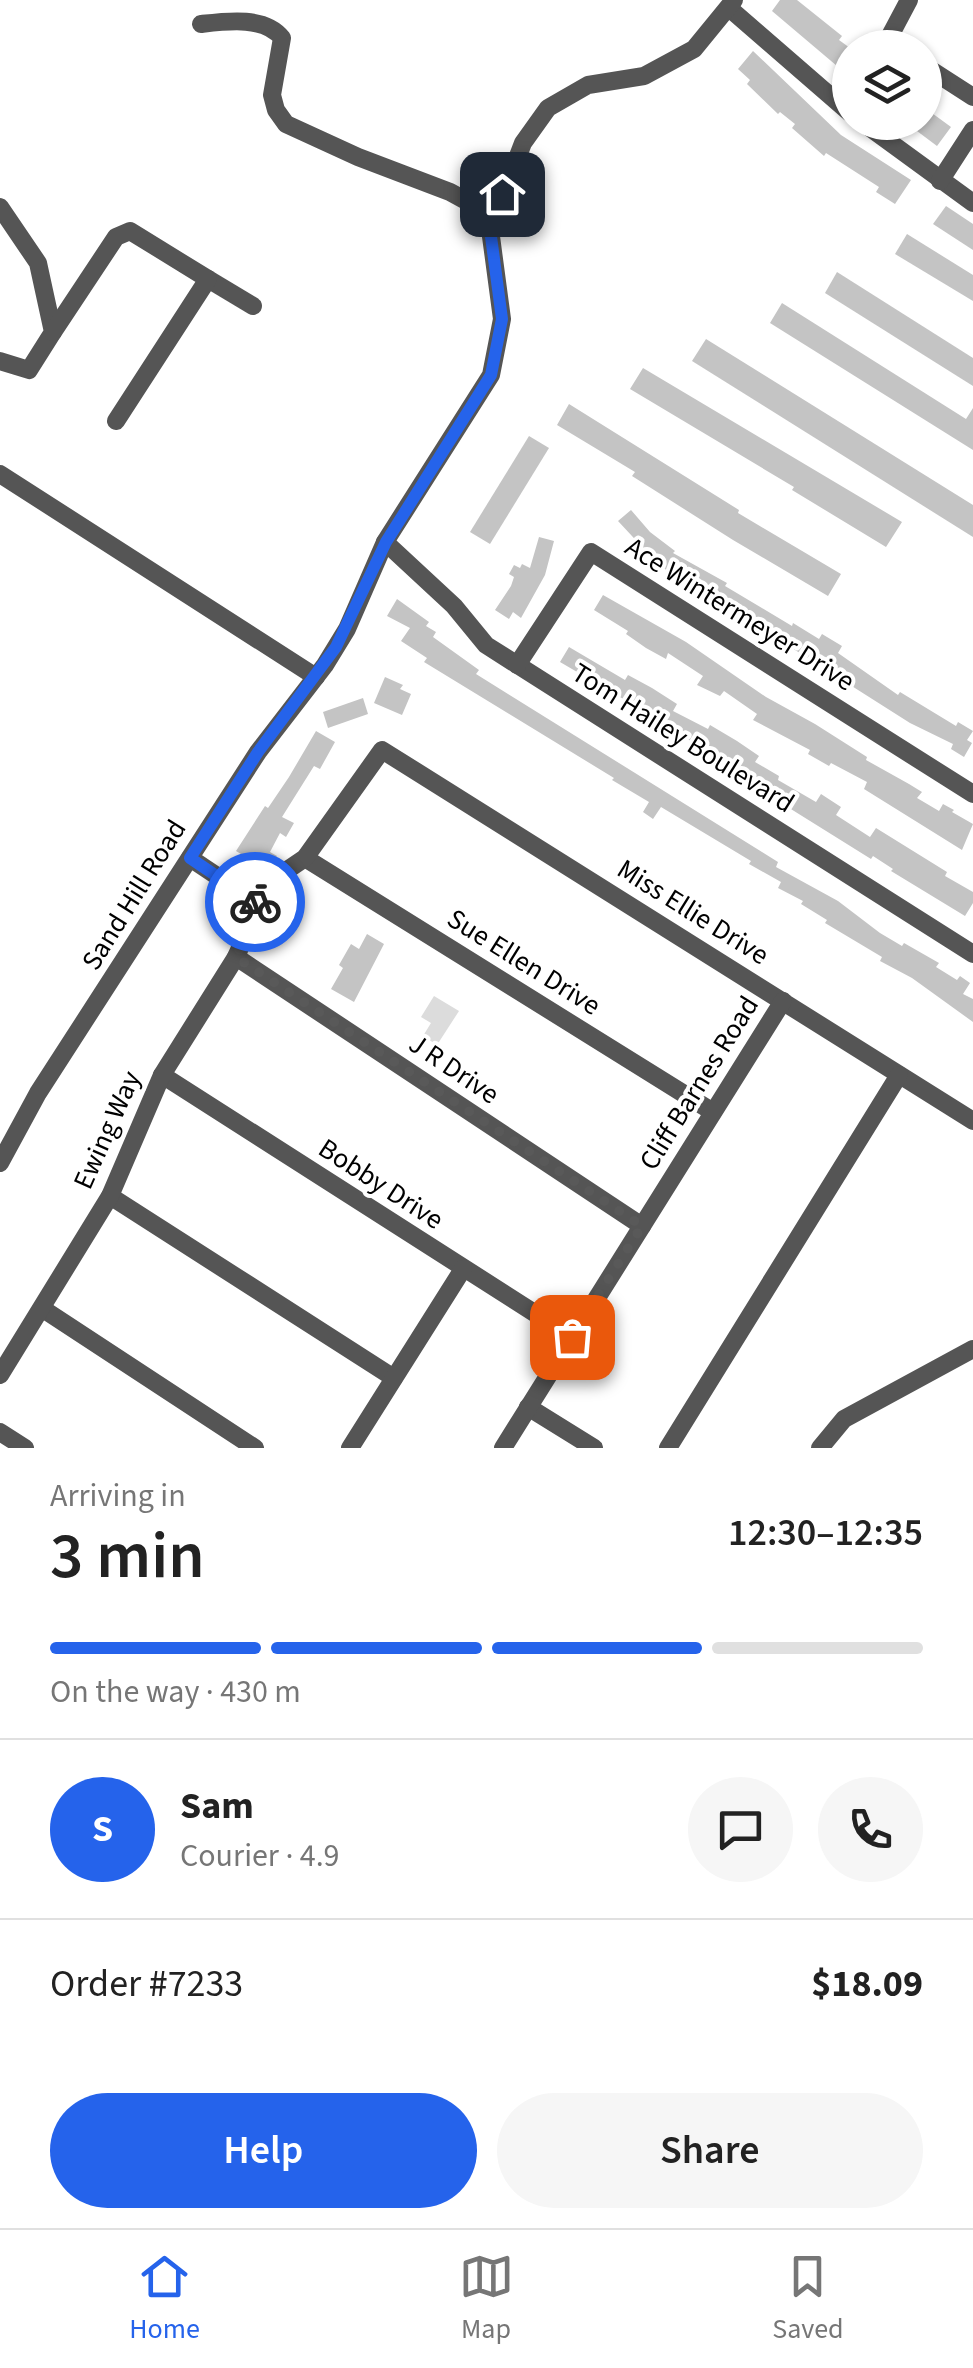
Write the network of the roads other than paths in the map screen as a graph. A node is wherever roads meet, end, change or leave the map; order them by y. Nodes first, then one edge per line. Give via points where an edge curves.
1 (910, 0) edge
2 (731, 4) edge
3 (202, 24) dead end
4 (894, 30) edge
5 (942, 77) edge
6 (832, 96) edge
7 (973, 96) edge
8 (973, 130) edge
9 (886, 140) edge
10 (940, 181) junction
11 (973, 203) edge
12 (0, 207) edge
13 (494, 216) junction
14 (208, 279) junction
15 (252, 306) dead end
16 (53, 332) junction
17 (0, 361) edge
18 (116, 421) dead end
19 (0, 474) edge
20 (386, 542) junction
21 (517, 665) junction
22 (316, 677) junction
23 (382, 750) joint
24 (973, 794) edge
25 (190, 858) junction
26 (305, 858) junction
27 (259, 904) junction
28 (973, 954) edge
29 (236, 957) junction
30 (783, 1001) junction
31 (899, 1074) junction
32 (162, 1075) junction
33 (713, 1112) junction
34 (973, 1121) edge
35 (2, 1155) edge
36 (110, 1196) junction
37 (642, 1226) junction
38 (463, 1269) junction
39 (43, 1309) junction
40 (572, 1337) junction
41 (973, 1350) edge
42 (0, 1375) edge
43 (394, 1378) junction
44 (528, 1408) junction
45 (0, 1432) edge
46 (24, 1448) edge
47 (255, 1448) edge
48 (350, 1448) edge
49 (503, 1448) edge
50 (594, 1448) edge
51 (668, 1448) edge
52 (820, 1448) edge

1 - 4 street
2 - 6 street
2 - 13 street, Sand Hill Road via 678,58 644,76 588,85 548,108 524,142
3 - 13 street via 234,20 275,29 282,38 272,95 286,124
5 - 7 street
8 - 10 street
9 - 10 street
10 - 11 street
12 - 16 street via 42,272
13 - 20 street, Sand Hill Road via 502,319 491,375
14 - 15 street
14 - 16 street via 130,231 116,237
14 - 18 street
16 - 17 street via 29,370
19 - 22 street
20 - 21 street, Tom Hailey Boulevard via 486,644
20 - 22 street, Sand Hill Road via 347,629
21 - 24 street, Ace Wintermeyer Drive via 591,552
21 - 28 street, Tom Hailey Boulevard
22 - 25 street, Sand Hill Road
23 - 26 street, Ewing Way
23 - 30 street, Miss Ellie Drive
25 - 27 street
25 - 35 street, Sand Hill Road
26 - 27 street, Ewing Way via 280,875
26 - 33 street, Sue Ellen Drive
27 - 29 street, Ewing Way
29 - 32 street, Ewing Way
29 - 37 street, J R Drive
30 - 31 street, Miss Ellie Drive
30 - 33 street, Cliff Barnes Road
31 - 34 street, Miss Ellie Drive
31 - 51 street
32 - 36 street, Ewing Way
32 - 38 street, Bobby Drive
33 - 37 street, Cliff Barnes Road
36 - 39 street, Ewing Way
36 - 43 street
37 - 40 street, Cliff Barnes Road
38 - 40 street, Bobby Drive
38 - 43 street
39 - 42 street, Ewing Way
39 - 47 street
40 - 44 street, Cliff Barnes Road
41 - 52 street via 844,1419
43 - 48 street
44 - 49 street, Cliff Barnes Road
44 - 50 street
45 - 46 street

